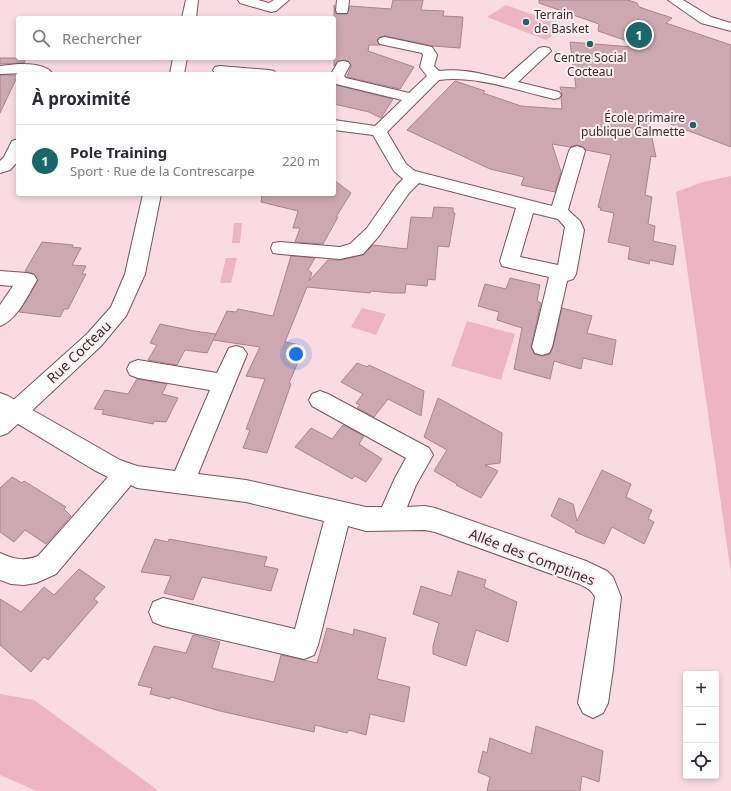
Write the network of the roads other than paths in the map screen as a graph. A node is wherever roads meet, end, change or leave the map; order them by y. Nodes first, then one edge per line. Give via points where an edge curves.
1 (192, 0) edge
2 (244, 0) edge
3 (283, 0) edge
4 (674, 0) edge
5 (189, 16) edge
6 (731, 27) edge
7 (385, 41) dead end
8 (544, 50) dead end
9 (180, 60) edge
10 (343, 65) dead end
11 (40, 67) edge
12 (0, 70) edge
13 (220, 70) dead end
14 (177, 72) edge
15 (244, 72) edge
16 (435, 76) junction
17 (507, 84) junction
18 (554, 95) dead end
19 (412, 98) junction
20 (336, 125) edge
21 (379, 131) junction
22 (16, 149) edge
23 (577, 151) dead end
24 (0, 168) edge
25 (415, 177) junction
26 (152, 196) edge
27 (526, 206) junction
28 (559, 212) junction
29 (280, 248) dead end
30 (559, 273) junction
31 (0, 278) edge
32 (0, 318) edge
33 (542, 347) dead end
34 (236, 354) dead end
35 (138, 369) dead end
36 (224, 383) junction
37 (320, 400) dead end
38 (5, 413) edge
39 (126, 474) junction
40 (182, 483) junction
41 (339, 513) junction
42 (391, 519) junction
43 (0, 566) edge
44 (163, 612) dead end
45 (592, 703) dead end

1 - 5 street
2 - 3 street via 271,8
4 - 6 street via 706,20
7 - 16 street via 427,50 430,54 427,66
8 - 17 street
9 - 14 street
10 - 19 street via 337,76 341,81
11 - 12 street
13 - 15 street
16 - 17 street via 469,75
16 - 19 street
17 - 18 street
19 - 21 street
20 - 21 street
21 - 25 street via 400,167
22 - 24 street via 8,164
23 - 28 street
25 - 27 street
25 - 29 street via 402,188 373,232 356,249 340,253
26 - 38 street, Rue Cocteau via 135,274 119,311 104,330
27 - 28 street
27 - 30 street via 509,261
28 - 30 street via 570,220 575,230 566,274
30 - 33 street
31 - 32 street via 27,280
34 - 36 street
35 - 36 street
36 - 40 street
37 - 42 street via 421,455 408,474
38 - 39 street, Allée des Comptines
39 - 40 street, Allée des Comptines
39 - 43 street via 47,565 26,573
40 - 41 street, Allée des Comptines via 246,491
41 - 42 street, Allée des Comptines via 366,519
41 - 44 street via 304,645
42 - 45 street, Allée des Comptines via 435,520 598,580 604,586 608,598

